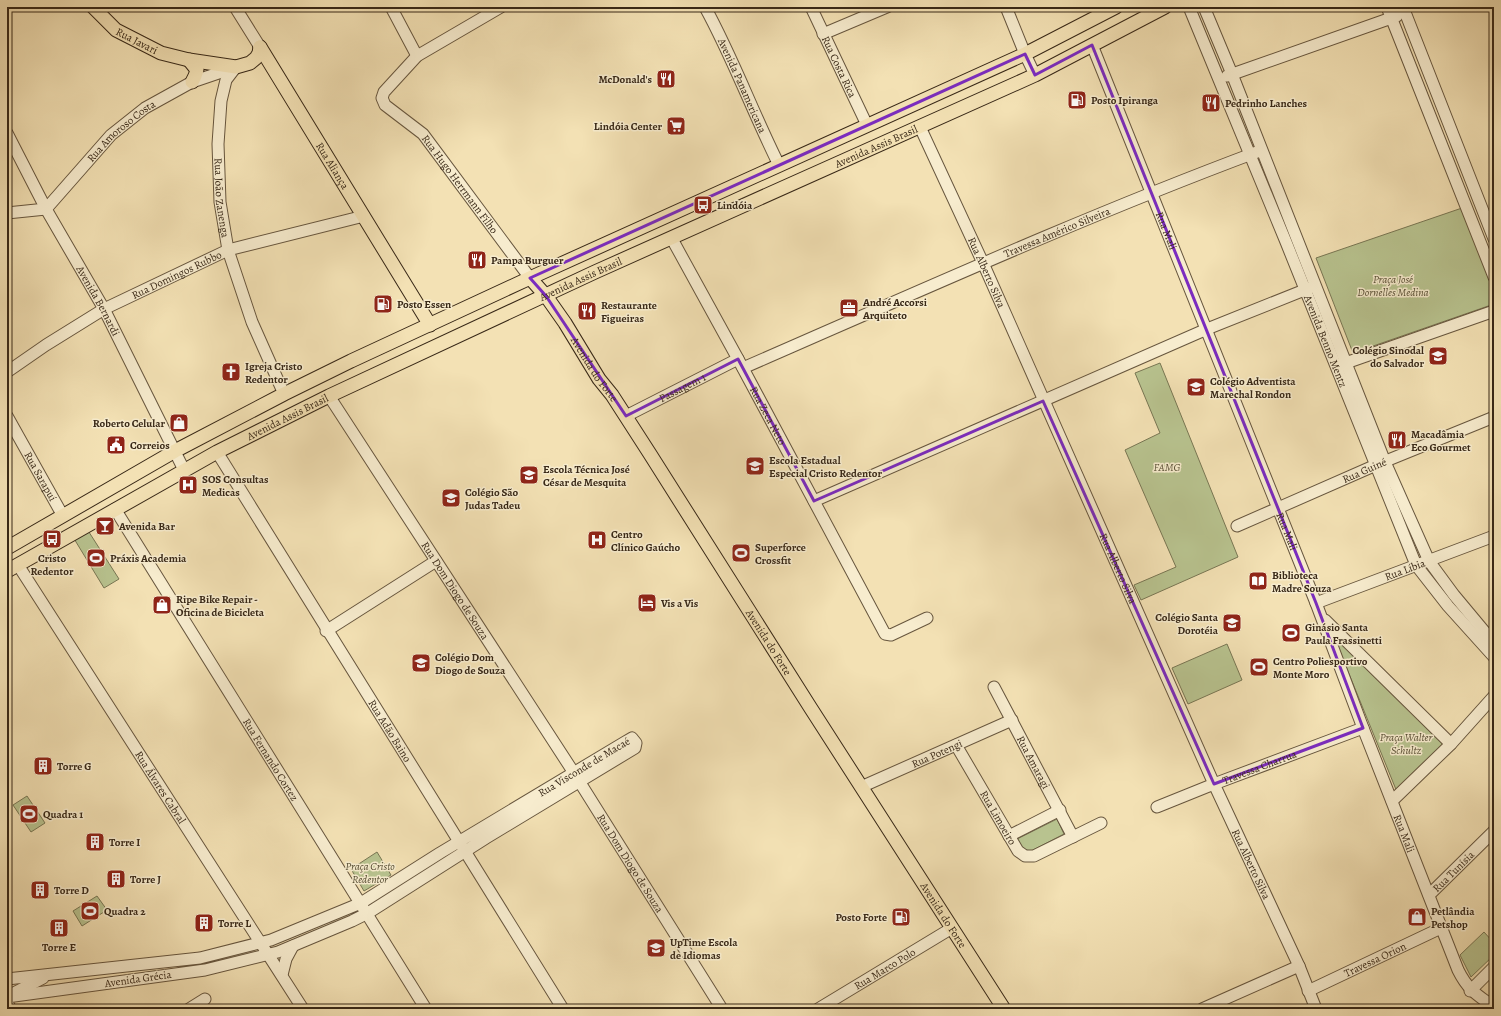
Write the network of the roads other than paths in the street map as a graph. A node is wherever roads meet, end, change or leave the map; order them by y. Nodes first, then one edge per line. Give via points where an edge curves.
1 (93, 7) edge
2 (235, 7) edge
3 (391, 7) edge
4 (501, 7) edge
5 (705, 7) edge
6 (811, 7) edge
7 (887, 7) edge
8 (1006, 7) edge
9 (1116, 7) edge
10 (1165, 7) edge
11 (1189, 7) edge
12 (1204, 7) edge
13 (1387, 7) edge
14 (1404, 10) edge
15 (1392, 18) junction
16 (824, 34) junction
17 (1092, 46) junction
18 (260, 47) junction
19 (1025, 54) junction
20 (417, 56) junction
21 (189, 60) junction
22 (250, 63) junction
23 (236, 67) junction
24 (273, 68) junction
25 (1232, 74) junction
26 (1035, 75) junction
27 (1219, 79) junction
28 (192, 82) junction
29 (867, 125) junction
30 (920, 127) junction
31 (7, 133) edge
32 (1262, 150) junction
33 (1251, 154) junction
34 (1462, 156) junction
35 (1448, 161) junction
36 (779, 165) junction
37 (1152, 192) junction
38 (46, 209) junction
39 (7, 214) edge
40 (364, 216) junction
41 (1494, 238) edge
42 (672, 239) junction
43 (1292, 240) junction
44 (228, 250) junction
45 (983, 263) junction
46 (1494, 277) edge
47 (530, 278) junction
48 (1310, 288) junction
49 (546, 296) junction
50 (104, 309) junction
51 (1494, 311) edge
52 (430, 325) junction
53 (1207, 329) junction
54 (741, 363) junction
55 (1341, 365) junction
56 (7, 372) edge
57 (284, 394) junction
58 (329, 396) junction
59 (1043, 400) junction
60 (7, 416) edge
61 (626, 416) junction
62 (1494, 417) edge
63 (174, 452) junction
64 (216, 452) junction
65 (1380, 464) junction
66 (184, 470) junction
67 (814, 501) junction
68 (1278, 509) junction
69 (115, 510) junction
70 (63, 516) junction
71 (1237, 526) dead end
72 (1494, 536) edge
73 (7, 548) edge
74 (436, 561) junction
75 (1429, 561) junction
76 (1416, 565) junction
77 (12, 568) edge
78 (1316, 602) junction
79 (1322, 617) junction
80 (927, 618) dead end
81 (326, 631) junction
82 (1490, 641) edge
83 (1494, 657) edge
84 (994, 687) dead end
85 (1494, 696) edge
86 (1012, 720) junction
87 (1363, 728) junction
88 (1451, 744) junction
89 (956, 745) junction
90 (576, 778) junction
91 (1214, 784) junction
92 (861, 787) junction
93 (1392, 801) junction
94 (1157, 807) dead end
95 (1060, 810) junction
96 (1101, 823) dead end
97 (1494, 831) edge
98 (1009, 836) junction
99 (1073, 837) junction
100 (458, 842) junction
101 (464, 852) junction
102 (1429, 895) junction
103 (361, 903) junction
104 (368, 913) junction
105 (952, 928) junction
106 (1442, 928) junction
107 (261, 943) junction
108 (293, 946) junction
109 (268, 954) junction
110 (1298, 966) junction
111 (1494, 967) edge
112 (48, 975) junction
113 (282, 975) junction
114 (7, 979) edge
115 (1308, 991) junction
116 (1470, 991) junction
117 (7, 997) edge
118 (205, 999) dead end
119 (7, 1003) edge
120 (1494, 1007) edge
121 (11, 1009) edge
122 (189, 1009) edge
123 (304, 1009) edge
124 (426, 1009) edge
125 (562, 1009) edge
126 (722, 1009) edge
127 (818, 1009) edge
128 (1004, 1009) edge
129 (1202, 1009) edge
130 (1316, 1009) edge

1 - 21 main road, Rua Javari via 116,30 160,53
2 - 18 street, Rua Aliança
3 - 20 street
4 - 20 street
5 - 36 street, Avenida Panamericana
6 - 16 street, Rua Costa Rica
7 - 16 street
8 - 19 street
9 - 19 main road, Avenida Assis Brasil
10 - 17 main road, Avenida Assis Brasil
11 - 27 street, Avenida Benno Mentz
12 - 25 street, Avenida Benno Mentz
13 - 15 street
14 - 15 street
14 - 34 street
15 - 25 street
15 - 35 street
16 - 29 street, Rua Costa Rica
17 - 26 main road, Avenida Assis Brasil
17 - 37 street, Rua Mali
18 - 22 main road via 256,58
18 - 24 main road, Rua Aliança
19 - 26 street
19 - 29 main road, Avenida Assis Brasil
20 - 47 street, Rua Hugo Herrmann Filho via 384,92 382,98 385,105 423,134
21 - 23 main road, Rua Javari
21 - 28 main road via 197,70
22 - 23 main road, Rua Amoroso Costa
22 - 24 main road, Rua Amoroso Costa via 262,63
23 - 28 street, Rua Amoroso Costa
23 - 44 street, Rua João Zanenga via 226,80 221,101 218,144 220,202
24 - 40 main road, Rua Aliança
25 - 27 street
25 - 32 street, Avenida Benno Mentz
26 - 30 main road, Avenida Assis Brasil
27 - 33 street, Avenida Benno Mentz
28 - 38 street, Rua Amoroso Costa via 145,108 111,136
29 - 36 main road, Avenida Assis Brasil
30 - 42 main road, Avenida Assis Brasil
30 - 45 street, Rua Alberto Silva
31 - 38 street, Avenida Bernardi
32 - 33 street, Travessa Américo Silveira
32 - 43 street, Avenida Benno Mentz
33 - 37 street, Travessa Américo Silveira
33 - 43 street, Avenida Benno Mentz
34 - 35 street
34 - 41 street
35 - 46 street
36 - 47 main road, Avenida Assis Brasil
37 - 45 street, Travessa Américo Silveira
37 - 53 street, Rua Mali
38 - 39 street
38 - 50 street, Avenida Bernardi
40 - 44 street, Rua Domingos Rubbo
40 - 52 main road, Rua Aliança
42 - 49 main road, Avenida Assis Brasil
42 - 54 street, Rua Zeca Neto
43 - 48 street, Avenida Benno Mentz
44 - 50 street, Rua Domingos Rubbo
44 - 57 street, Rua João Zanenga via 252,322
45 - 54 street, Travessa Américo Silveira
45 - 59 street, Rua Alberto Silva
47 - 49 main road, Avenida do Forte
47 - 52 main road, Avenida Assis Brasil
48 - 53 street
48 - 55 street, Avenida Benno Mentz
49 - 58 main road, Avenida Assis Brasil
49 - 61 main road, Avenida do Forte
50 - 56 street, Rua Domingos Rubbo
50 - 63 street, Avenida Bernardi
51 - 55 street
52 - 57 main road, Avenida Assis Brasil
53 - 59 street
53 - 68 street, Rua Mali
54 - 61 street, Passagem 1
54 - 67 street, Rua Zeca Neto
55 - 65 street, Avenida Benno Mentz
57 - 63 main road, Avenida Assis Brasil
58 - 64 main road, Avenida Assis Brasil
58 - 74 street, Rua Dom Diogo de Souza
59 - 67 street
59 - 91 street, Rua Alberto Silva
60 - 70 street, Rua Sarapuí
61 - 92 main road, Avenida do Forte
62 - 65 street, Rua Guiné
63 - 66 street, Avenida Bernardi
63 - 70 main road, Avenida Assis Brasil
64 - 66 main road, Avenida Assis Brasil
64 - 81 street, Rua Adão Baino
65 - 68 street, Rua Guiné
65 - 75 street, Avenida Benno Mentz
65 - 76 street, Avenida Benno Mentz
66 - 69 main road, Avenida Assis Brasil
67 - 80 street, Rua Zeca Neto via 886,635
68 - 71 street, Rua Guiné
68 - 78 street, Rua Mali
69 - 77 main road, Avenida Assis Brasil
69 - 103 street, Rua Fernando Cortez
70 - 73 main road, Avenida Assis Brasil
72 - 75 street, Rua Líbia
74 - 81 street
74 - 90 street, Rua Dom Diogo de Souza
75 - 76 street, Rua Líbia
75 - 82 street, Avenida Benno Mentz
76 - 78 street, Rua Líbia
76 - 82 street, Avenida Benno Mentz via 1448,606
77 - 107 street, Rua Álvares Cabral
78 - 79 street, Rua Mali
79 - 87 street, Rua Mali
79 - 88 street
81 - 100 street, Rua Adão Baino
82 - 83 street, Avenida Benno Mentz
84 - 86 street, Rua Amaragi
85 - 88 street
86 - 89 street, Rua Potengi
86 - 95 street, Rua Amaragi
87 - 91 street, Travessa Charrua
87 - 93 street, Rua Mali
88 - 93 street
89 - 92 street, Rua Potengi
89 - 98 street, Rua Limoeiro
90 - 90 street, Rua Visconde de Macaé via 635,748 634,739 625,742
90 - 100 street, Rua Visconde de Macaé
90 - 101 street, Rua Visconde de Macaé via 545,802
90 - 126 street, Rua Dom Diogo de Souza
91 - 94 street, Travessa Charrua
91 - 110 street, Rua Alberto Silva
92 - 105 main road, Avenida do Forte
93 - 102 street, Rua Mali
95 - 98 street
95 - 99 street, Rua Amaragi
96 - 99 street, Rua Limoeiro
97 - 102 street, Rua Tunísia
98 - 99 street, Rua Limoeiro via 1018,851 1025,856 1034,856
100 - 101 street, Rua Adão Baino
100 - 103 street, Rua Visconde de Macaé
101 - 104 street, Rua Visconde de Macaé
101 - 125 street, Rua Adão Baino
102 - 106 street, Rua Mali
103 - 104 street, Rua Fernando Cortez
103 - 107 street, Rua Visconde de Macaé
104 - 108 street, Rua Visconde de Macaé
104 - 124 street, Rua Fernando Cortez
105 - 127 street, Rua Marco Polo
105 - 128 main road, Avenida do Forte
106 - 115 street, Travessa Orion
106 - 116 street, Rua Mali via 1458,970
107 - 109 street, Rua Álvares Cabral
107 - 112 street, Avenida Grécia via 200,958
108 - 109 street, Rua Visconde de Macaé
108 - 113 street
109 - 113 street, Rua Álvares Cabral
109 - 117 street, Avenida Grécia via 205,970
110 - 115 street, Rua Alberto Silva
110 - 129 street
111 - 116 street
112 - 114 street, Avenida Grécia
112 - 117 street
113 - 123 street, Rua Álvares Cabral
115 - 130 street, Rua Alberto Silva
116 - 120 street, Rua Mali
118 - 122 street
119 - 121 street

